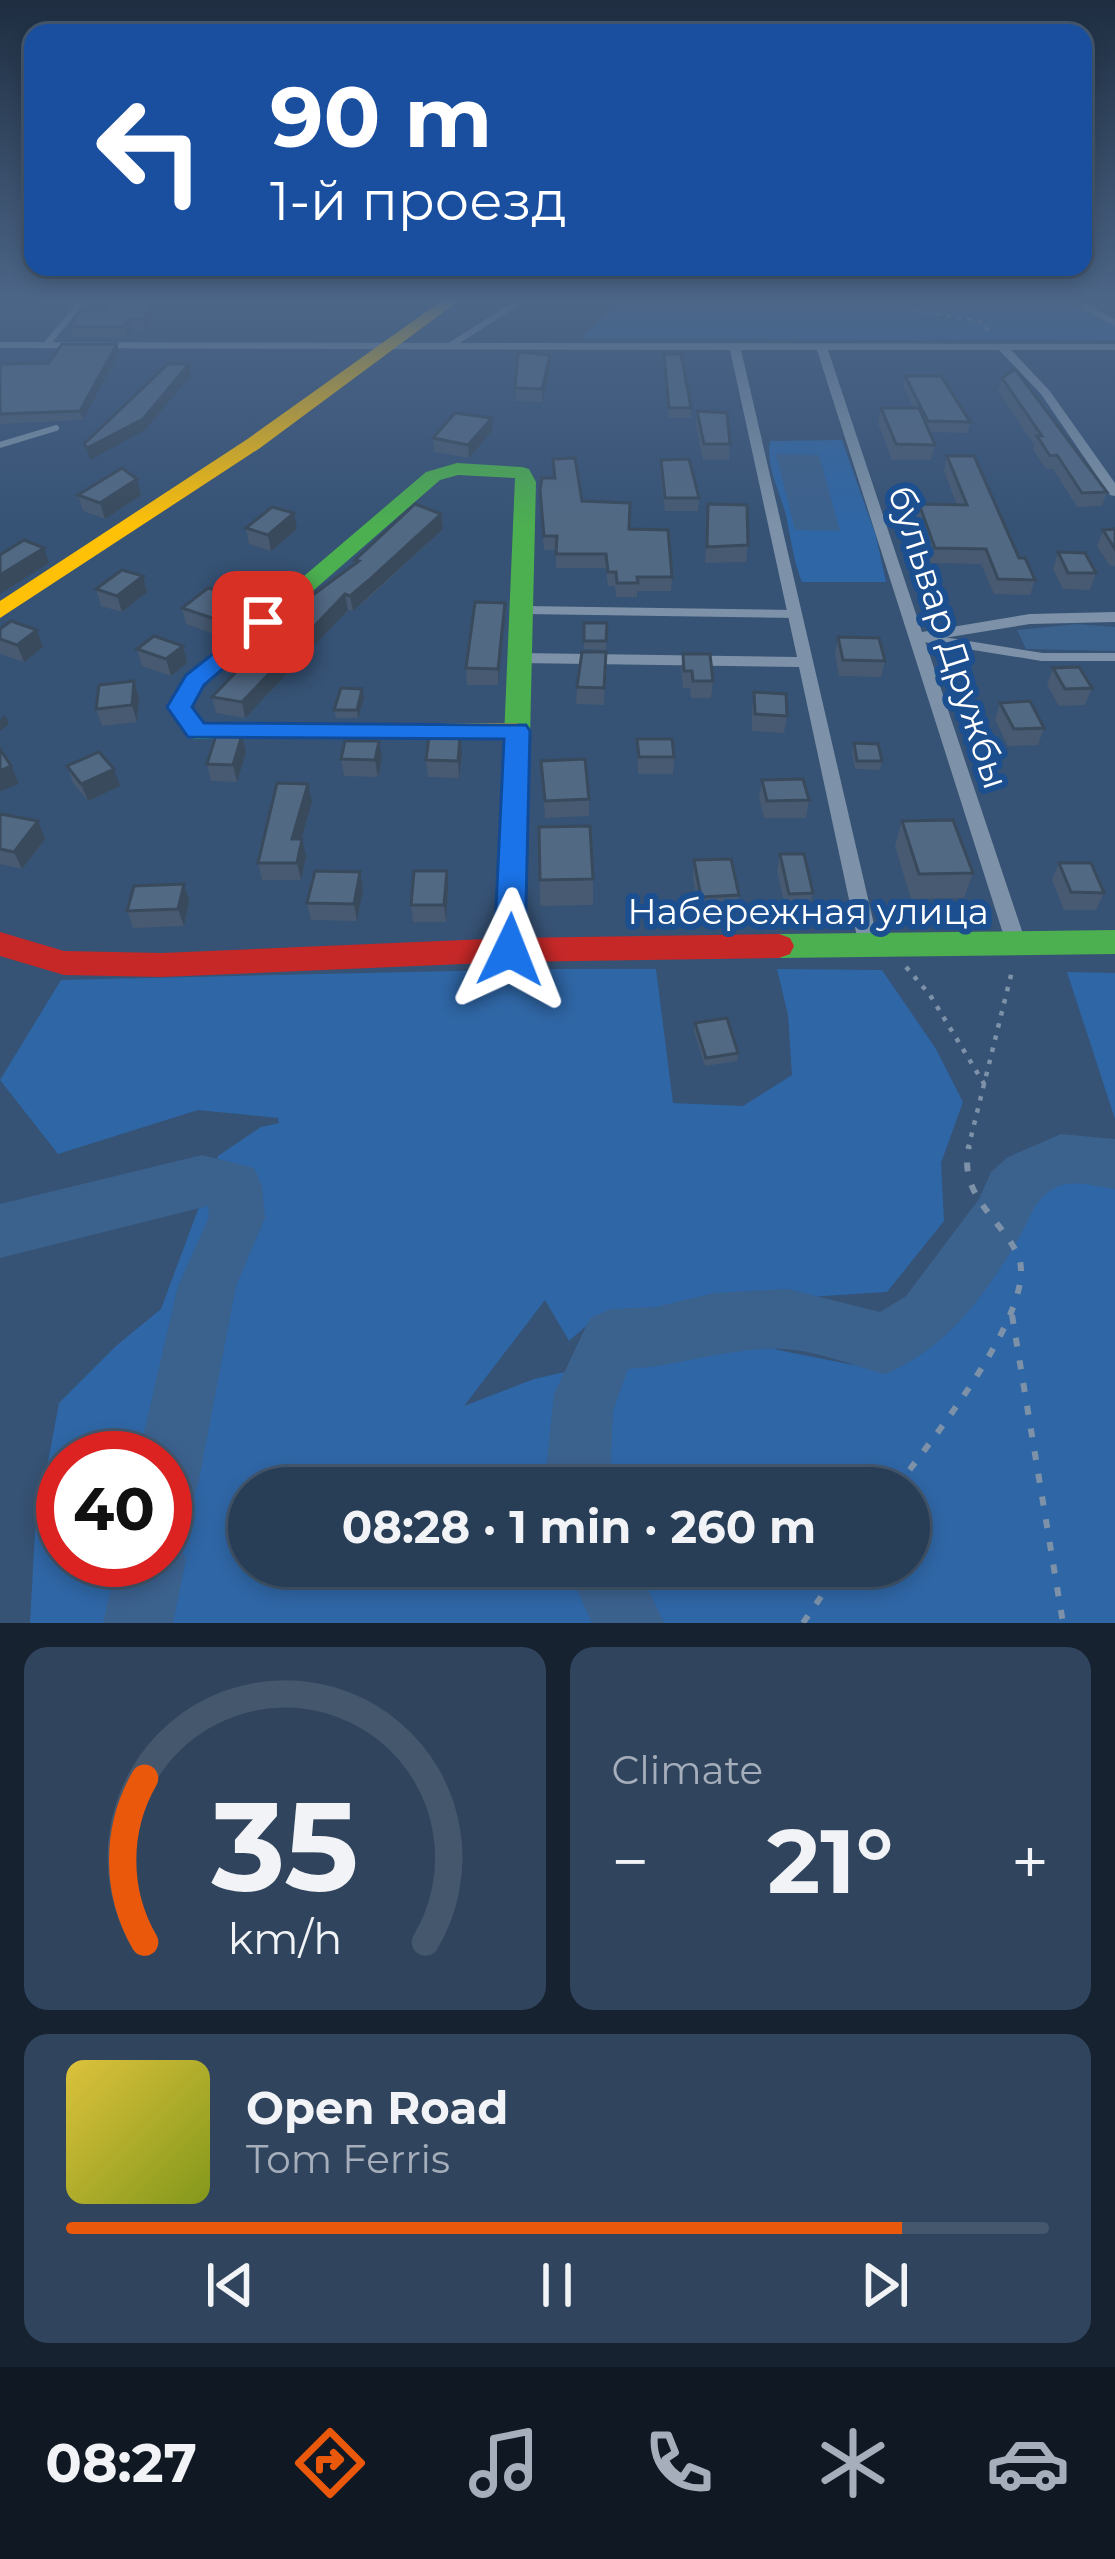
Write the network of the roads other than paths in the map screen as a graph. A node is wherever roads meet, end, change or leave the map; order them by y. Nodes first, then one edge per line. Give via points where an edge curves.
1 (349, 375) edge
2 (741, 375) edge
3 (831, 375) edge
4 (1029, 375) edge
5 (56, 428) dead end
6 (0, 445) edge
7 (1096, 463) junction
8 (1115, 463) edge
9 (1115, 492) edge
10 (521, 610) junction
11 (0, 611) edge
12 (795, 614) junction
13 (1115, 616) edge
14 (919, 638) junction
15 (1115, 657) edge
16 (519, 658) junction
17 (806, 662) junction
18 (518, 731) junction
19 (1115, 942) edge
20 (0, 944) edge
21 (879, 946) junction
22 (1018, 946) junction
23 (510, 950) junction

1 - 11 street
2 - 12 street
3 - 14 street, бульвар Дружбы
4 - 7 street
5 - 6 lane
7 - 8 street
7 - 9 street
10 - 12 lane
10 - 16 street
10 - 18 street via 522,473 443,470 195,681 179,707 196,731
12 - 17 street
13 - 14 street via 1030,619
14 - 15 lane via 1042,657
14 - 22 street, бульвар Дружбы
16 - 17 street
16 - 18 street
17 - 21 street
18 - 23 street
19 - 22 street, Набережная улица
20 - 23 street, Набережная улица via 64,963 162,965
21 - 22 street, Набережная улица
21 - 23 street, Набережная улица

